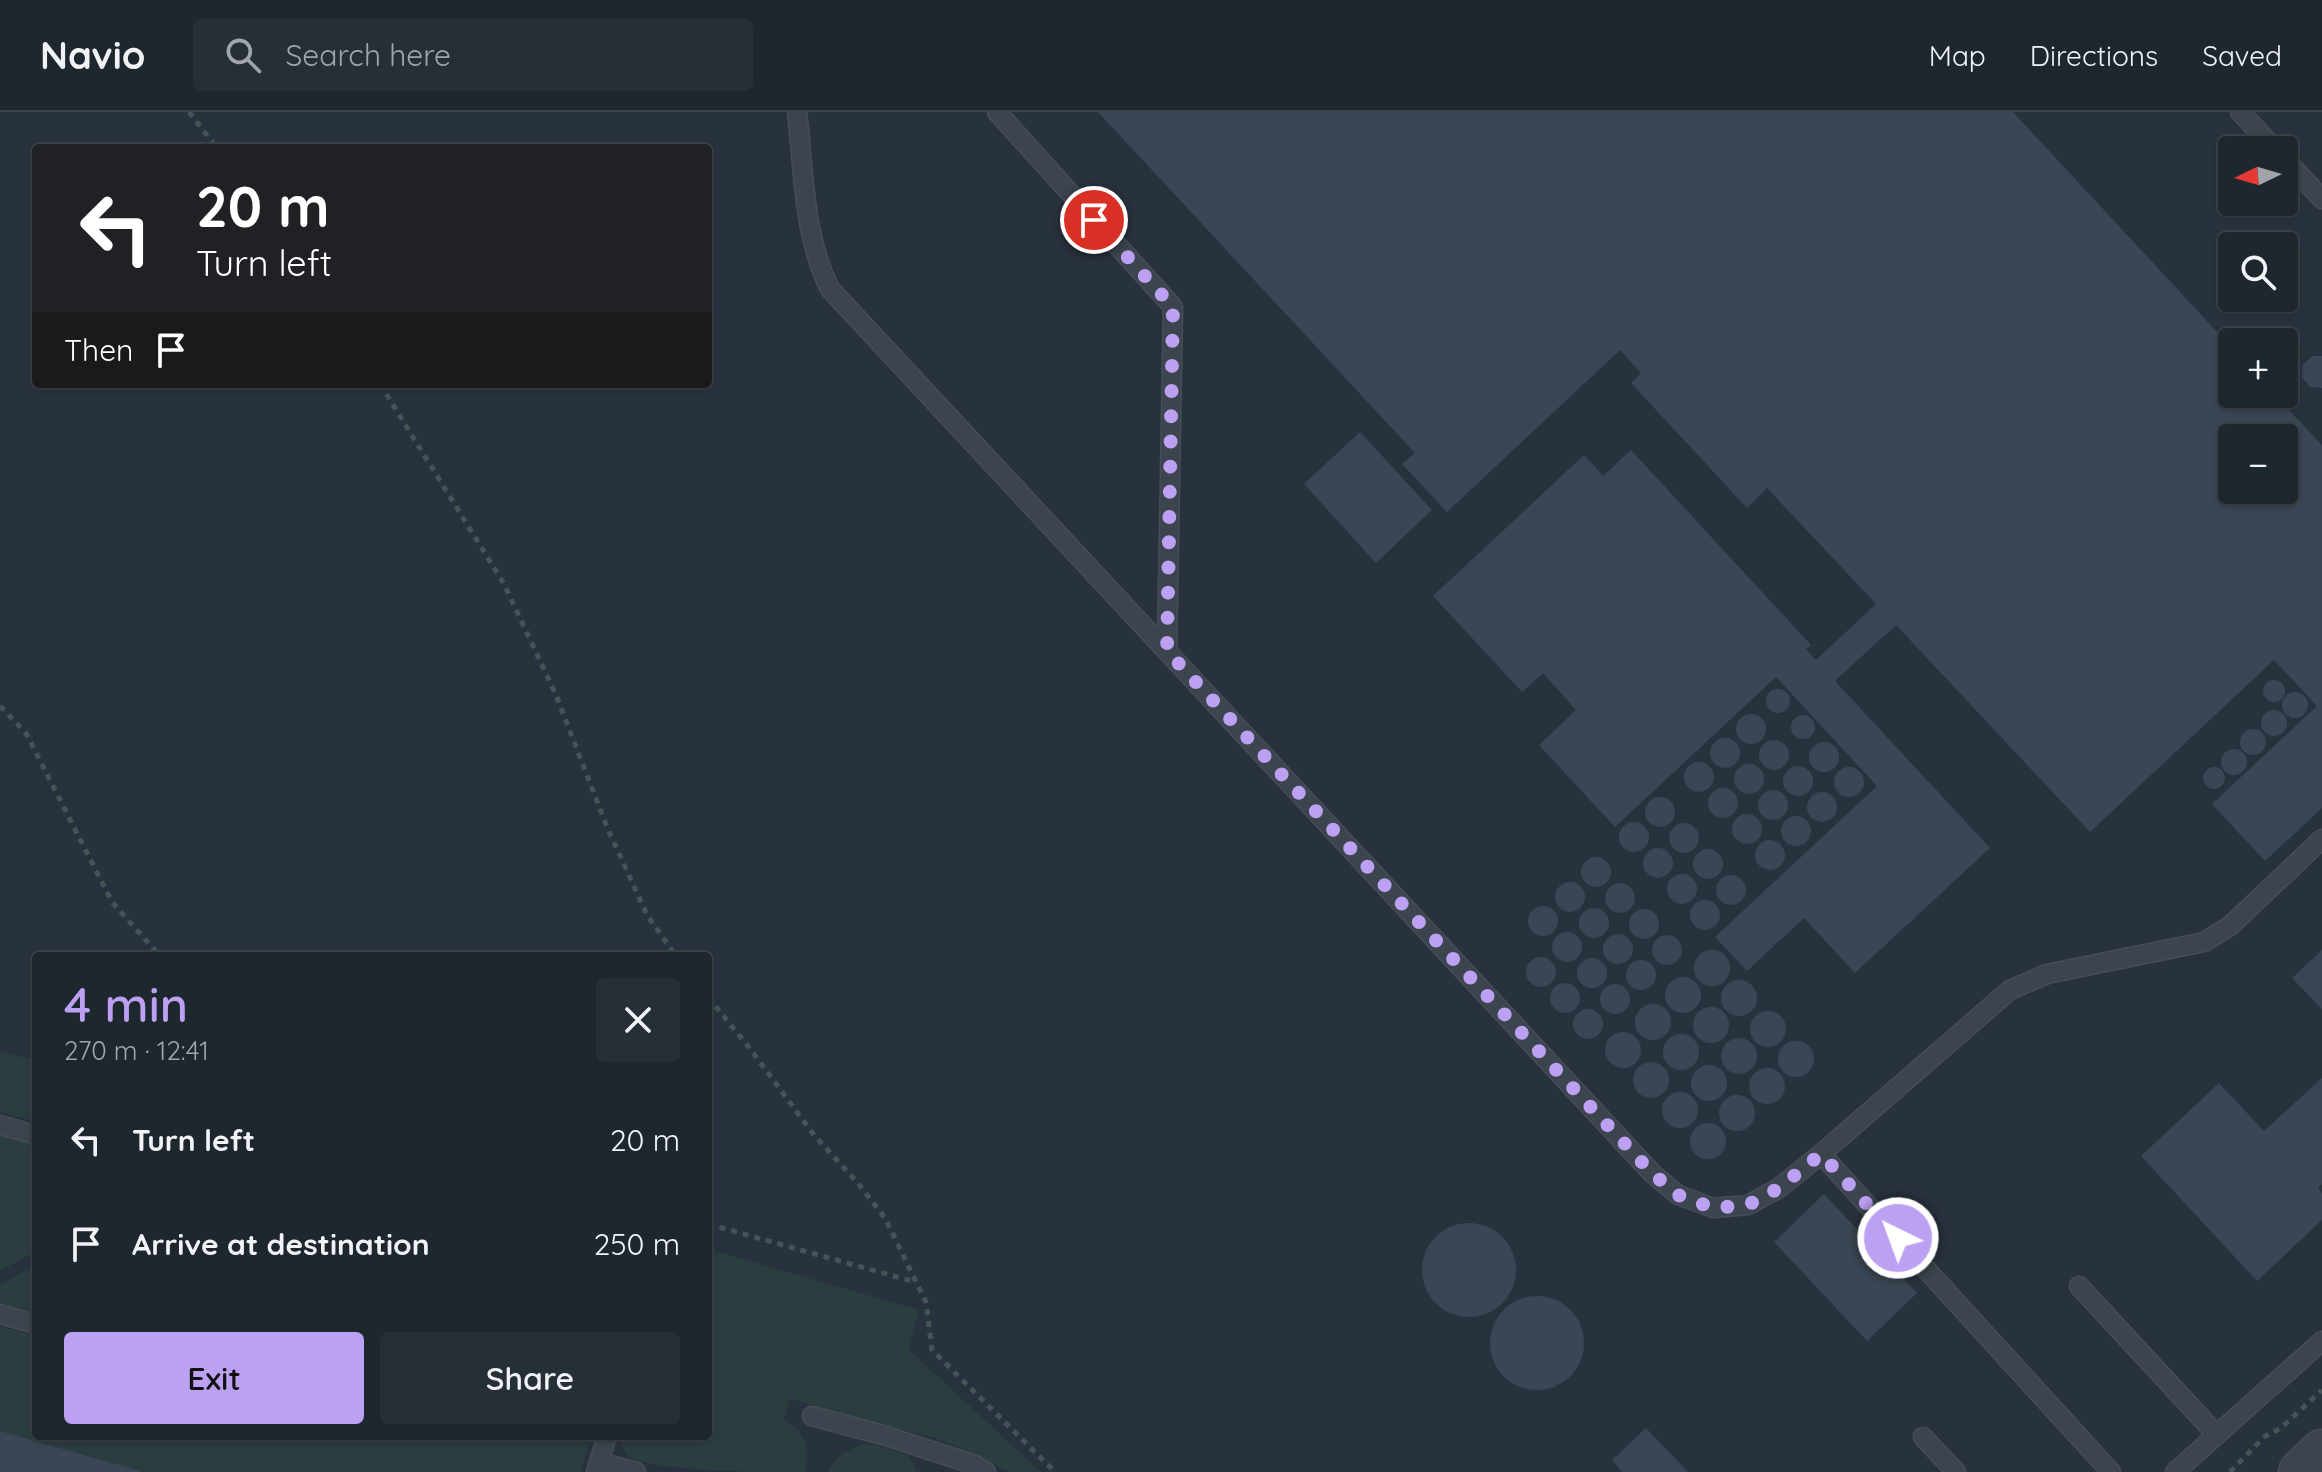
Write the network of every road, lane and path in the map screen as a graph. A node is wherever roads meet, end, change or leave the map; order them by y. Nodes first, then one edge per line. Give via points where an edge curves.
1 (189, 112) edge
2 (797, 112) edge
3 (997, 112) edge
4 (2240, 112) edge
5 (2263, 136) edge
6 (214, 144) edge
7 (2298, 173) edge
8 (2322, 199) edge
9 (382, 388) edge
10 (1167, 651) junction
11 (0, 706) edge
12 (2322, 839) edge
13 (156, 952) edge
14 (673, 952) edge
15 (712, 1002) edge
16 (0, 1125) edge
17 (32, 1134) edge
18 (1821, 1154) junction
19 (712, 1225) edge
20 (916, 1282) junction
21 (2079, 1286) dead end
22 (0, 1314) edge
23 (32, 1323) edge
24 (2322, 1341) edge
25 (2322, 1390) edge
26 (812, 1416) dead end
27 (2216, 1434) junction
28 (1923, 1437) dead end
29 (606, 1440) edge
30 (2322, 1452) edge
31 (598, 1467) edge
32 (974, 1470) edge
33 (636, 1472) edge
34 (1055, 1472) edge
35 (1956, 1472) edge
36 (2111, 1472) edge
37 (2175, 1472) edge
38 (2230, 1472) edge
39 (2301, 1472) edge

1 - 6 path
2 - 10 lane via 809,221 818,265 830,289
3 - 10 lane via 1173,307
4 - 5 lane
7 - 8 lane
9 - 14 path via 504,584 647,915
10 - 18 lane via 1678,1195 1713,1208 1748,1205
11 - 13 path via 26,733 112,902
12 - 18 lane via 2230,926 2204,942 2047,974 2010,990
15 - 20 path via 885,1218
16 - 17 lane
18 - 36 lane
19 - 20 path
20 - 34 path via 926,1302 932,1350
21 - 27 lane
22 - 23 lane
24 - 27 lane
25 - 38 path
26 - 32 lane via 883,1435
27 - 37 lane
28 - 35 lane
29 - 31 lane
30 - 39 street
31 - 33 lane

